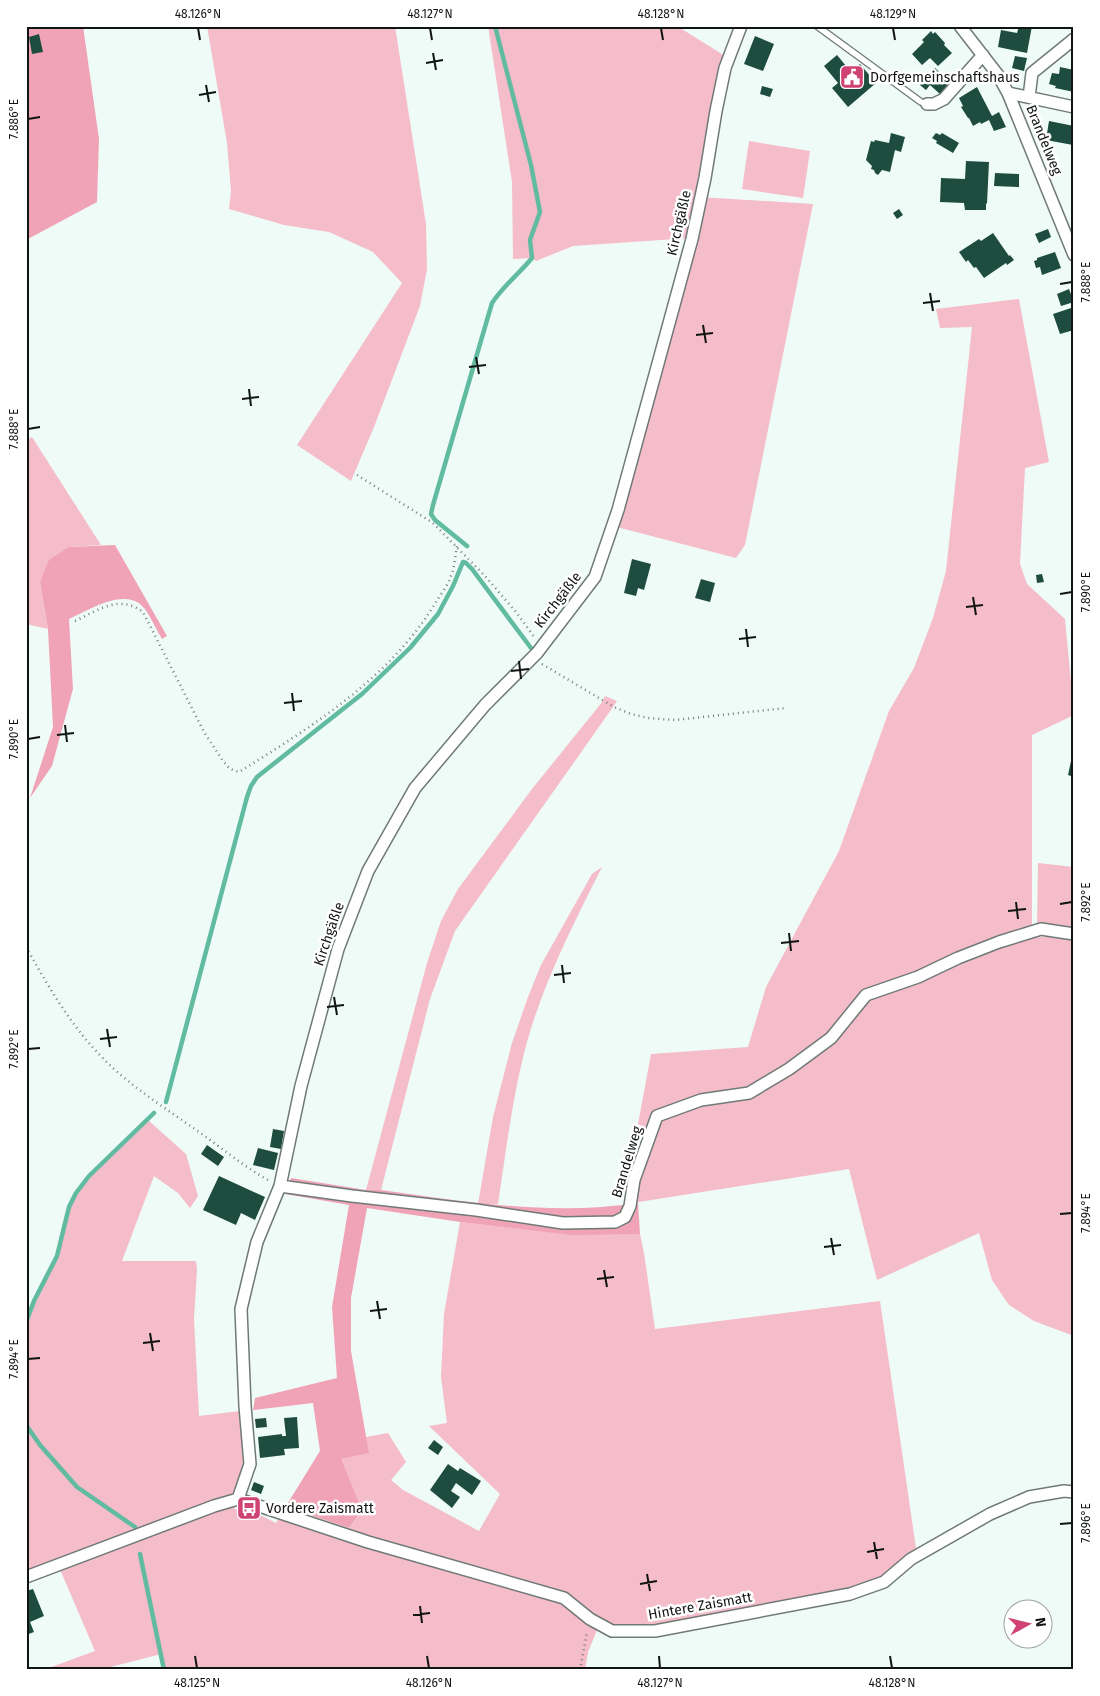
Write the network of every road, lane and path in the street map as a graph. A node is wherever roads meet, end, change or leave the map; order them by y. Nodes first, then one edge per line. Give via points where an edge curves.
1 (741, 26) edge
2 (817, 26) edge
3 (960, 26) edge
4 (1074, 40) edge
5 (984, 55) junction
6 (1008, 93) junction
7 (1029, 97) junction
8 (927, 104) joint
9 (1074, 107) edge
10 (1074, 255) edge
11 (357, 475) dead end
12 (457, 546) junction
13 (75, 621) dead end
14 (541, 647) junction
15 (533, 657) junction
16 (786, 708) dead end
17 (1074, 934) edge
18 (26, 947) edge
19 (280, 1186) junction
20 (1074, 1492) edge
21 (238, 1499) junction
22 (26, 1577) edge
23 (590, 1620) junction
24 (580, 1670) edge

1 - 14 street, Kirchgäßle via 725,68 692,239 618,510 595,577
2 - 8 lane
3 - 5 street, Brandelweg
4 - 7 street, Brandelweg via 1032,73
5 - 6 street, Brandelweg
5 - 8 street via 944,99
6 - 7 street, Brandelweg
6 - 10 street, Brandelweg
7 - 9 street, Brandelweg
11 - 12 path via 433,523
12 - 13 path via 451,577 423,624 397,654 312,726 239,772 230,769 208,738 143,612 127,603 119,604
12 - 14 path via 516,612
14 - 15 street, Kirchgäßle
15 - 16 path via 614,707 648,718 675,720
15 - 19 street, Kirchgäßle via 485,705 415,788 368,871 338,949 301,1086
17 - 19 street, Brandelweg via 1040,929 998,942 918,977 866,995 832,1038 749,1093 701,1100 657,1116 634,1180 630,1206 625,1217 615,1222 564,1223
18 - 19 path via 71,1020 97,1052 139,1090 245,1167
19 - 21 street via 255,1248 241,1309 250,1464
20 - 23 street, Hintere Zaismatt via 1029,1497 990,1514 911,1558 884,1582 850,1594 655,1631 612,1630
21 - 22 street
21 - 23 street, Hintere Zaismatt via 368,1542 564,1598
23 - 24 path

